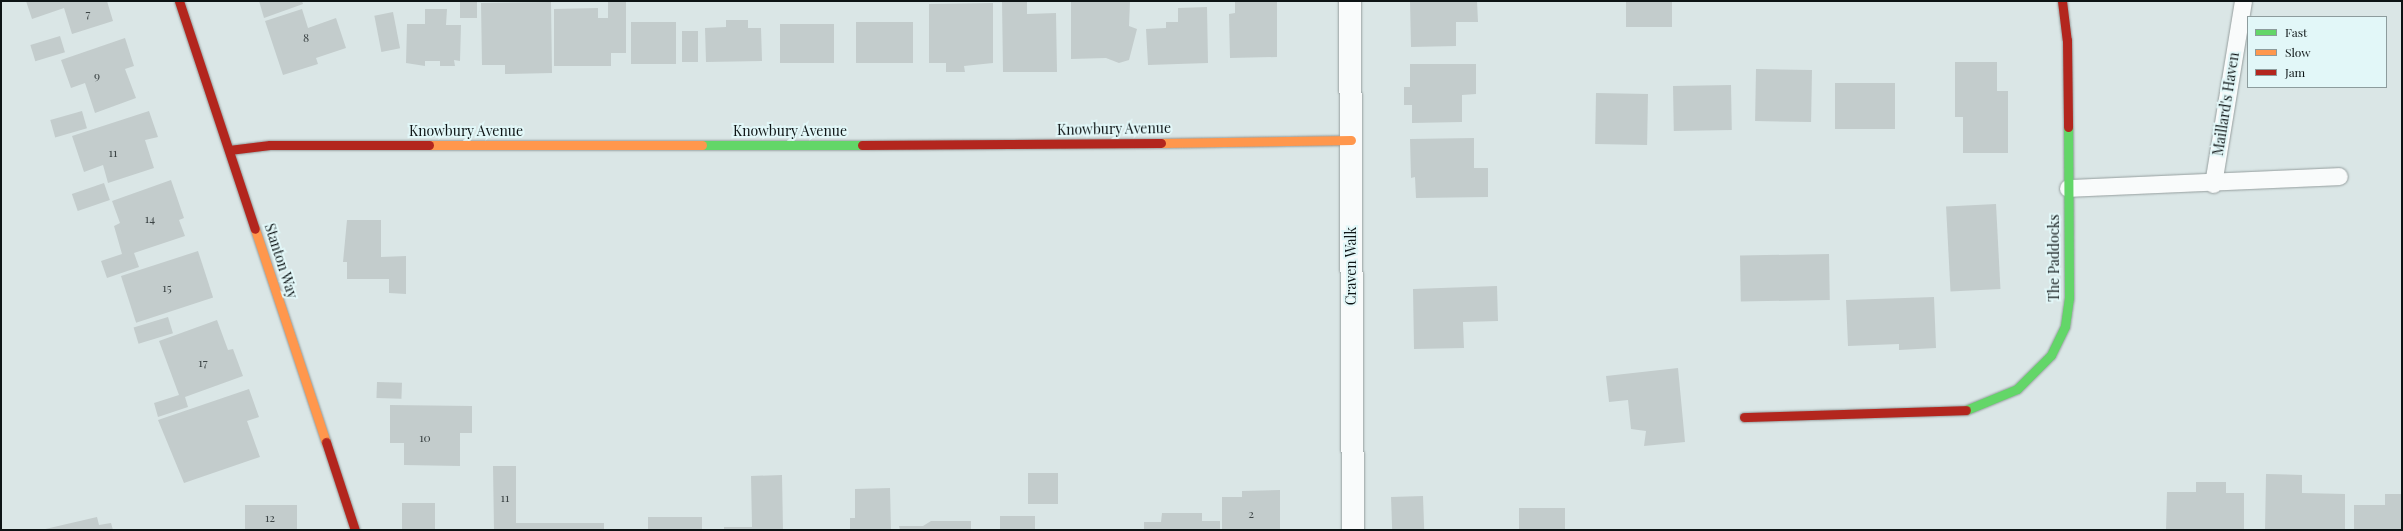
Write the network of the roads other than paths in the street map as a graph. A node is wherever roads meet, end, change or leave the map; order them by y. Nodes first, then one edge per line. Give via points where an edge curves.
1 (179, 1) edge
2 (1350, 1) edge
3 (2062, 1) edge
4 (2243, 1) edge
5 (1350, 140) junction
6 (230, 150) junction
7 (2339, 176) dead end
8 (2213, 184) junction
9 (2068, 188) junction
10 (1744, 417) dead end
11 (355, 530) edge
12 (1353, 530) edge

1 - 6 street, Stanton Way
2 - 5 street, Craven Walk
3 - 9 street, The Paddocks via 2067,40
4 - 8 lane, Maillard's Haven
5 - 6 street, Knowbury Avenue via 990,145 270,145
5 - 12 street, Craven Walk
6 - 11 street, Stanton Way
7 - 8 lane
8 - 9 lane
9 - 10 street, The Paddocks via 2069,298 2065,326 2051,355 2017,389 1967,410

